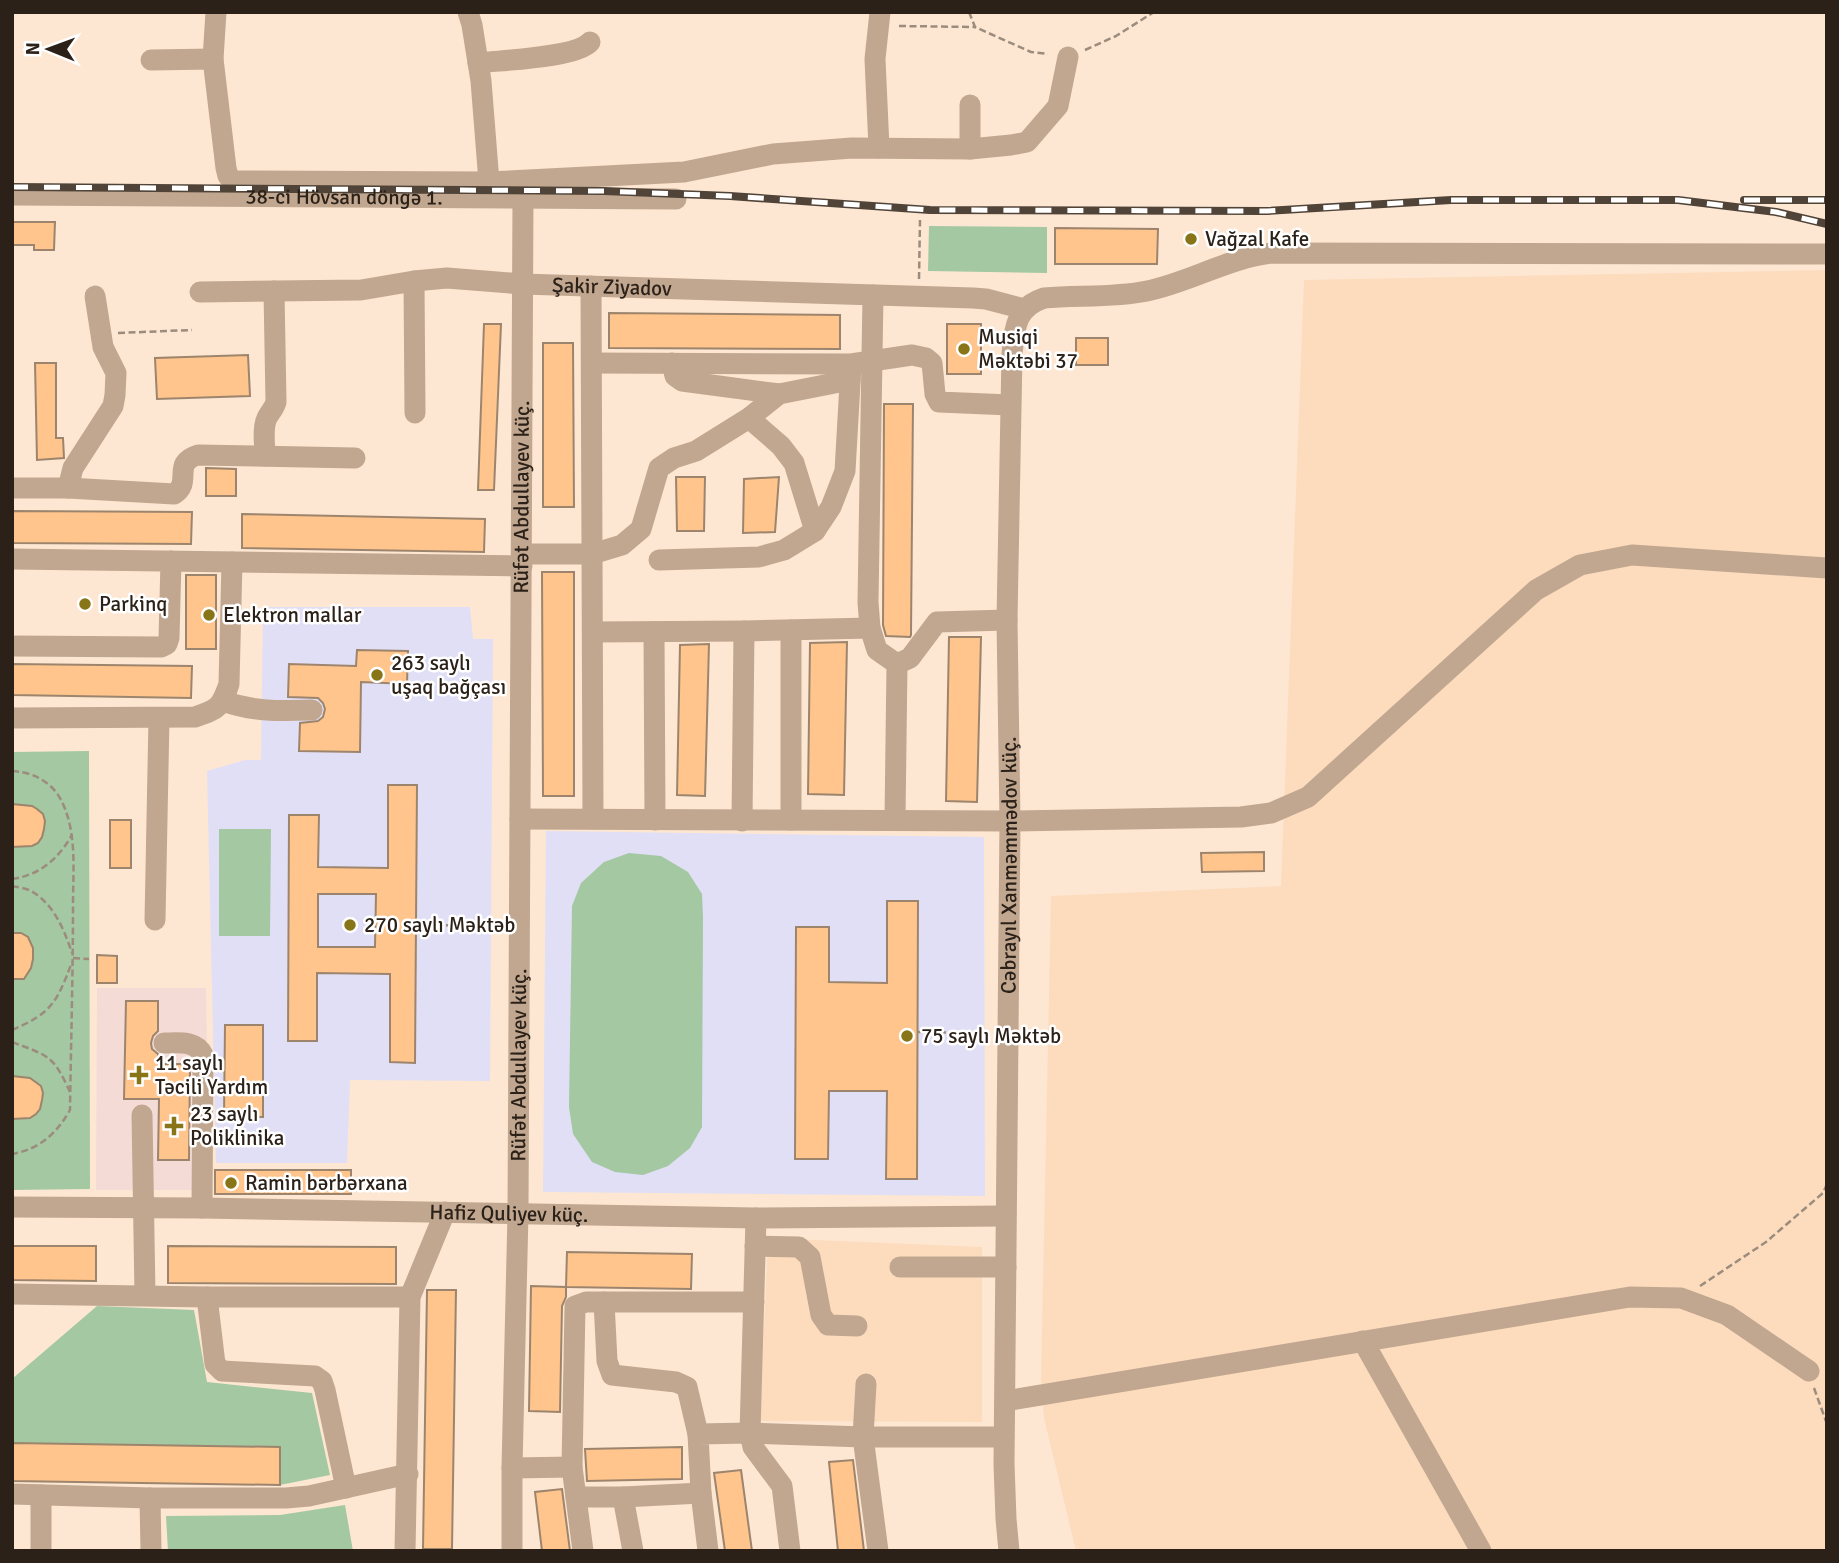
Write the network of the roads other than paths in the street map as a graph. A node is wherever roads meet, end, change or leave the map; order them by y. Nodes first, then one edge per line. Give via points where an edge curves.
1 (216, 12) edge
2 (467, 12) edge
3 (879, 19) edge
4 (590, 42) dead end
5 (1068, 57) dead end
6 (214, 59) junction
7 (151, 60) dead end
8 (478, 62) junction
9 (970, 105) dead end
10 (879, 148) junction
11 (970, 149) junction
12 (489, 182) junction
13 (12, 195) edge
14 (523, 198) junction
15 (676, 199) dead end
16 (1827, 254) edge
17 (414, 281) junction
18 (522, 284) junction
19 (591, 286) junction
20 (274, 291) junction
21 (200, 292) dead end
22 (873, 295) junction
23 (95, 296) dead end
24 (1024, 309) junction
25 (873, 360) junction
26 (592, 363) junction
27 (673, 363) junction
28 (850, 372) junction
29 (779, 394) junction
30 (1010, 405) junction
31 (415, 414) dead end
32 (749, 418) junction
33 (265, 456) junction
34 (355, 458) dead end
35 (12, 488) edge
36 (68, 488) junction
37 (815, 531) junction
38 (592, 554) junction
39 (12, 559) edge
40 (522, 560) junction
41 (659, 560) dead end
42 (171, 561) junction
43 (232, 562) junction
44 (1827, 568) edge
45 (1007, 620) junction
46 (870, 628) junction
47 (791, 630) junction
48 (744, 631) junction
49 (593, 632) junction
50 (654, 632) junction
51 (12, 646) edge
52 (897, 664) junction
53 (223, 702) junction
54 (312, 710) dead end
55 (12, 718) edge
56 (159, 718) junction
57 (520, 819) junction
58 (593, 819) junction
59 (895, 819) junction
60 (655, 820) junction
61 (790, 820) junction
62 (742, 821) junction
63 (1010, 821) junction
64 (155, 920) dead end
65 (164, 1043) dead end
66 (142, 1115) dead end
67 (12, 1207) edge
68 (145, 1207) junction
69 (202, 1208) junction
70 (445, 1212) junction
71 (517, 1213) junction
72 (1005, 1216) junction
73 (756, 1218) junction
74 (755, 1245) junction
75 (900, 1267) dead end
76 (1006, 1267) junction
77 (12, 1294) edge
78 (145, 1295) junction
79 (207, 1297) junction
80 (410, 1297) junction
81 (604, 1302) junction
82 (754, 1302) junction
83 (857, 1326) dead end
84 (1363, 1341) junction
85 (1809, 1371) road end
86 (866, 1384) dead end
87 (1005, 1401) junction
88 (750, 1433) junction
89 (698, 1434) junction
90 (863, 1437) junction
91 (1004, 1437) junction
92 (572, 1467) junction
93 (512, 1468) junction
94 (408, 1474) junction
95 (346, 1488) junction
96 (701, 1493) junction
97 (12, 1494) edge
98 (41, 1495) junction
99 (576, 1497) junction
100 (623, 1497) junction
101 (150, 1498) junction
102 (41, 1551) edge
103 (151, 1551) edge
104 (405, 1551) edge
105 (512, 1551) edge
106 (583, 1551) edge
107 (633, 1551) edge
108 (708, 1551) edge
109 (790, 1551) edge
110 (878, 1551) edge
111 (1009, 1551) edge
112 (1481, 1551) edge

1 - 6 street
2 - 8 street
3 - 10 street via 875,59
4 - 8 street via 584,48 551,55
5 - 11 street via 1058,106 1027,142
6 - 7 street
6 - 12 street via 226,169 233,181
8 - 12 street
9 - 11 street
10 - 11 street
10 - 12 street via 773,154 684,172
13 - 14 street, 38-ci Hövsan döngə 1.
14 - 15 street, 38-ci Hövsan döngə 1.
14 - 18 street, Rüfət Abdullayev küç.
16 - 24 street via 1272,253 1252,255 1146,291 1044,298
17 - 18 street, Şakir Ziyadov via 447,278
17 - 20 street, Şakir Ziyadov via 361,290
17 - 31 street
18 - 19 street, Şakir Ziyadov
18 - 40 street, Rüfət Abdullayev küç.
19 - 22 street, Şakir Ziyadov
19 - 26 street
20 - 21 street, Şakir Ziyadov
20 - 33 street via 276,402 267,417
22 - 24 street, Şakir Ziyadov via 986,299
22 - 25 street
23 - 36 street via 103,347 116,373 115,395 113,406 73,468
24 - 30 street, Cəbrayıl Xanməmmədov küç. via 1014,332
25 - 28 street
25 - 30 street via 912,355 926,358 932,363 939,402
25 - 46 street
26 - 27 street
26 - 38 street
27 - 28 street
27 - 29 street via 675,376 682,381
28 - 29 street
28 - 37 street via 845,471 831,507
29 - 32 street
30 - 45 street, Cəbrayıl Xanməmmədov küç.
32 - 37 street via 794,463
32 - 38 street via 659,468 641,528 622,545
33 - 34 street
33 - 36 street via 189,457 182,486 174,494
35 - 36 street
37 - 41 street via 785,550 758,557
38 - 40 street
38 - 49 street
39 - 42 street
40 - 43 street
40 - 57 street, Rüfət Abdullayev küç.
42 - 43 street
42 - 51 street via 167,644
43 - 53 street via 229,684
44 - 63 street via 1632,555 1580,565 1536,590 1308,797 1271,813 1241,817
45 - 52 street via 937,622 910,658
45 - 63 street, Cəbrayıl Xanməmmədov küç.
46 - 47 street
46 - 52 street via 877,650
47 - 48 street
47 - 61 street
48 - 50 street
48 - 62 street
49 - 50 street
49 - 58 street
50 - 60 street
52 - 59 street
53 - 54 street via 261,711
53 - 56 street via 195,717
55 - 56 street
56 - 64 street
57 - 58 street
57 - 71 street, Rüfət Abdullayev küç.
58 - 60 street
59 - 61 street
59 - 63 street
60 - 62 street
61 - 62 street
63 - 72 street, Cəbrayıl Xanməmmədov küç.
65 - 69 street via 195,1045 203,1055
66 - 68 street
67 - 68 street, Hafiz Quliyev küç.
68 - 69 street, Hafiz Quliyev küç.
68 - 78 street
69 - 70 street, Hafiz Quliyev küç.
70 - 71 street, Hafiz Quliyev küç.
70 - 80 street
71 - 73 street, Hafiz Quliyev küç.
71 - 93 street, Rüfət Abdullayev küç.
72 - 73 street, Hafiz Quliyev küç.
72 - 76 street, Cəbrayıl Xanməmmədov küç.
73 - 74 street
74 - 82 street
74 - 83 street via 799,1247 810,1257 821,1314 828,1325
75 - 76 street
76 - 87 street, Cəbrayıl Xanməmmədov küç.
77 - 78 street
78 - 79 street
79 - 80 street
79 - 95 street via 215,1364 222,1371 315,1376 322,1381
80 - 94 street
81 - 82 street
81 - 89 street via 612,1375 687,1387
81 - 92 street via 575,1306
82 - 88 street
84 - 85 street via 1630,1297 1681,1298 1727,1315
84 - 87 street
84 - 112 street
86 - 90 street
87 - 91 street, Cəbrayıl Xanməmmədov küç.
88 - 89 street
88 - 90 street
88 - 109 street via 753,1447 782,1486
89 - 96 street
90 - 91 street
90 - 110 street
91 - 111 street, Cəbrayıl Xanməmmədov küç.
92 - 93 street
92 - 99 street
93 - 105 street, Rüfət Abdullayev küç.
94 - 95 street
94 - 104 street
95 - 101 street via 286,1498
96 - 100 street
96 - 108 street
97 - 98 street
98 - 101 street
98 - 102 street
99 - 100 street
99 - 106 street
100 - 107 street
101 - 103 street

